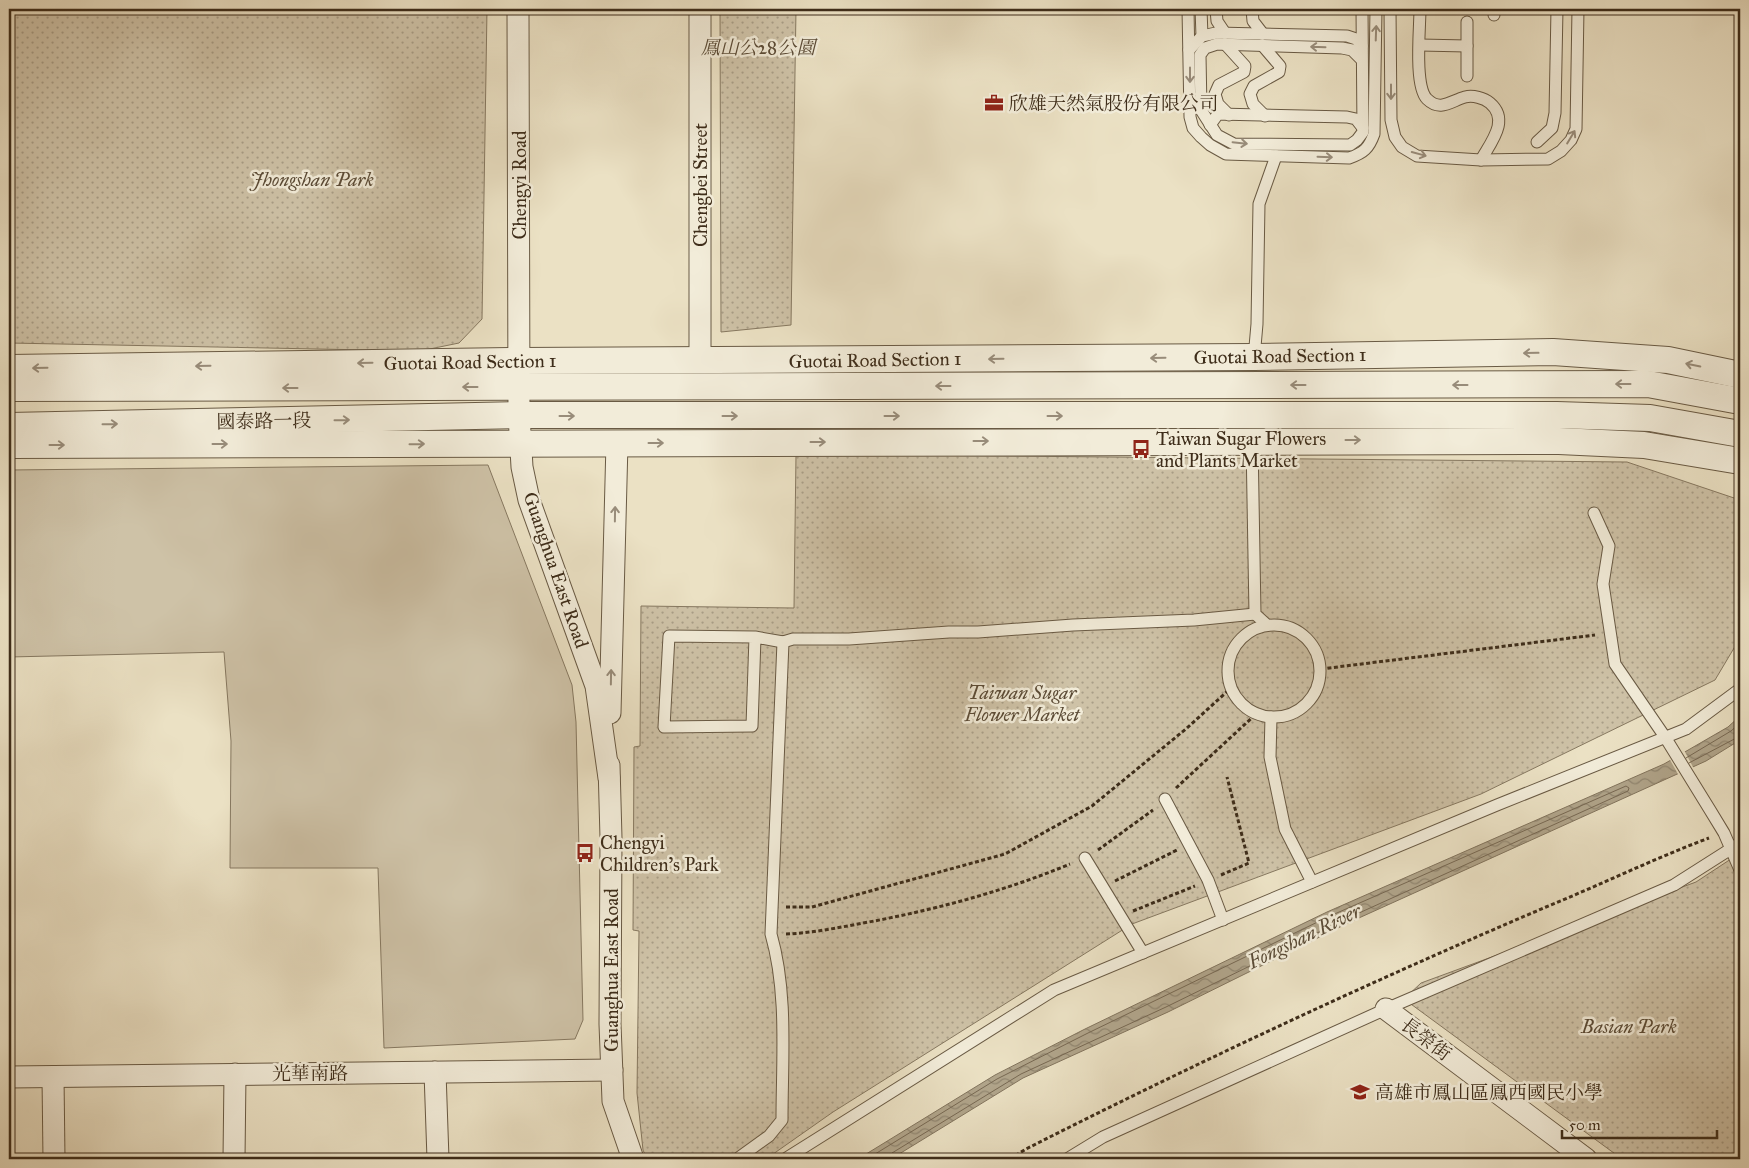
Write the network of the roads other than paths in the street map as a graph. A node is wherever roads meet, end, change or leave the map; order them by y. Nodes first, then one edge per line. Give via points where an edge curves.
1 (518, 9) edge
2 (700, 9) edge
3 (1188, 9) edge
4 (1200, 9) edge
5 (1216, 9) edge
6 (1252, 9) edge
7 (1362, 9) edge
8 (1376, 9) edge
9 (1390, 9) edge
10 (1420, 9) edge
11 (1557, 9) edge
12 (1578, 9) edge
13 (1468, 22) dead end
14 (1202, 36) junction
15 (1225, 38) junction
16 (1263, 39) junction
17 (1420, 45) junction
18 (1362, 46) junction
19 (1467, 46) junction
20 (1190, 50) junction
21 (1362, 60) junction
22 (1375, 60) junction
23 (1391, 60) junction
24 (1467, 76) dead end
25 (1201, 110) junction
26 (1229, 115) junction
27 (1266, 116) junction
28 (1363, 128) junction
29 (1214, 130) junction
30 (1206, 142) junction
31 (1537, 142) dead end
32 (1226, 154) junction
33 (1276, 156) junction
34 (1480, 160) junction
35 (519, 361) junction
36 (700, 362) junction
37 (9, 368) edge
38 (1254, 371) junction
39 (1740, 375) edge
40 (519, 387) junction
41 (9, 388) edge
42 (1740, 401) edge
43 (519, 415) junction
44 (9, 426) edge
45 (1253, 428) junction
46 (380, 432) junction
47 (1740, 434) edge
48 (520, 442) junction
49 (617, 443) junction
50 (9, 445) edge
51 (1740, 461) edge
52 (1594, 513) dead end
53 (1255, 614) junction
54 (1268, 625) junction
55 (755, 637) junction
56 (783, 642) junction
57 (1740, 689) edge
58 (1271, 717) junction
59 (1666, 737) junction
60 (608, 778) junction
61 (1165, 799) road end
62 (1736, 847) edge
63 (1085, 858) road end
64 (1740, 870) edge
65 (1312, 882) junction
66 (1223, 920) junction
67 (1143, 953) junction
68 (1386, 1009) junction
69 (612, 1070) junction
70 (435, 1072) junction
71 (235, 1074) junction
72 (9, 1077) edge
73 (53, 1077) junction
74 (54, 1159) edge
75 (234, 1159) edge
76 (438, 1159) edge
77 (633, 1159) edge
78 (737, 1159) edge
79 (785, 1159) edge
80 (1067, 1159) edge
81 (1586, 1159) edge

1 - 35 street, Chengyi Road
2 - 36 street, Chengbei Street
3 - 20 lane
4 - 14 lane
5 - 15 lane via 1217,21
6 - 16 lane via 1253,21
7 - 18 lane
22 -> 8 lane
9 - 23 lane
10 - 17 lane
11 - 31 lane via 1555,113 1552,128
34 -> 12 lane via 1548,159 1571,140 1576,129
13 - 19 lane
14 - 15 lane
14 - 20 lane
15 - 16 lane
15 - 25 lane via 1205,48 1200,55
15 - 26 lane via 1245,66 1244,72 1219,85 1215,94 1218,104
16 - 18 lane via 1347,36
21 -> 16 lane via 1352,50
16 - 27 lane via 1280,66 1279,72 1254,86 1250,94 1253,104
17 - 19 lane
17 - 34 lane via 1419,84 1426,98 1436,105 1449,106 1466,97 1484,99 1497,109 1500,119 1497,131
18 - 21 lane
19 - 24 lane
20 -> 30 lane via 1190,117 1194,128
21 - 28 lane
22 - 23 lane
33 -> 22 lane via 1349,158 1370,147 1374,134
23 -> 34 lane via 1391,120 1395,137 1402,147 1417,156
25 - 29 lane
25 - 30 lane
26 - 27 lane
26 - 29 lane via 1218,114
27 - 28 lane via 1347,117 1356,119
29 -> 28 lane via 1234,144 1350,145 1357,140
29 - 32 lane
30 - 32 lane
32 - 33 lane
33 - 38 lane via 1258,204
35 - 36 street, Guotai Road Section 1
35 -> 37 street, Guotai Road Section 1
35 - 40 street, Guanghua East Road
38 -> 36 street, Guotai Road Section 1
39 -> 38 street, Guotai Road Section 1 via 1668,360 1553,352
38 -> 40 street, Guotai Road Section 1
42 -> 38 street, Guotai Road Section 1 via 1648,384
38 - 45 lane
40 -> 41 street, 國泰路一段
40 - 43 street, Guanghua East Road
43 -> 45 street
43 - 46 street, 國泰路一段
43 - 48 street, Guanghua East Road
44 -> 46 street, 國泰路一段
45 - 47 street via 1556,416 1650,418
49 -> 45 street
45 -> 51 street via 1644,445
45 - 53 lane
46 -> 48 street
50 -> 46 street
48 - 49 street
48 - 60 street, Guanghua East Road via 529,500 596,686
60 -> 49 street, Guanghua East Road
52 - 59 lane via 1609,546 1603,584 1615,664
53 - 54 lane
53 - 56 lane
54 - 58 lane via 1241,638 1232,650 1228,665 1231,688 1243,706 1256,714
54 - 58 lane via 1283,625 1298,631 1317,654 1321,669 1312,698 1301,709 1286,716
55 - 55 lane via 669,636 664,727 752,726
55 - 56 lane
56 - 78 lane via 771,934 778,957 781,1003 782,1120 768,1136
57 - 59 lane via 1686,729
58 - 65 lane via 1270,757 1285,828
59 - 62 lane via 1724,833
59 - 65 lane
60 - 69 street, Guanghua East Road
61 - 66 lane via 1208,880
62 - 64 lane
62 - 68 lane via 1674,885
63 - 67 lane
65 - 66 lane
66 - 67 lane
67 - 79 lane via 1054,990
68 - 80 lane via 1103,1137
68 - 81 street, 長榮街
69 - 70 street, 光華南路
69 - 77 street, Guanghua East Road via 613,1101
70 - 71 street, 光華南路
70 - 76 street
71 - 73 street, 光華南路
71 - 75 street
72 - 73 street, 光華南路
73 - 74 street

